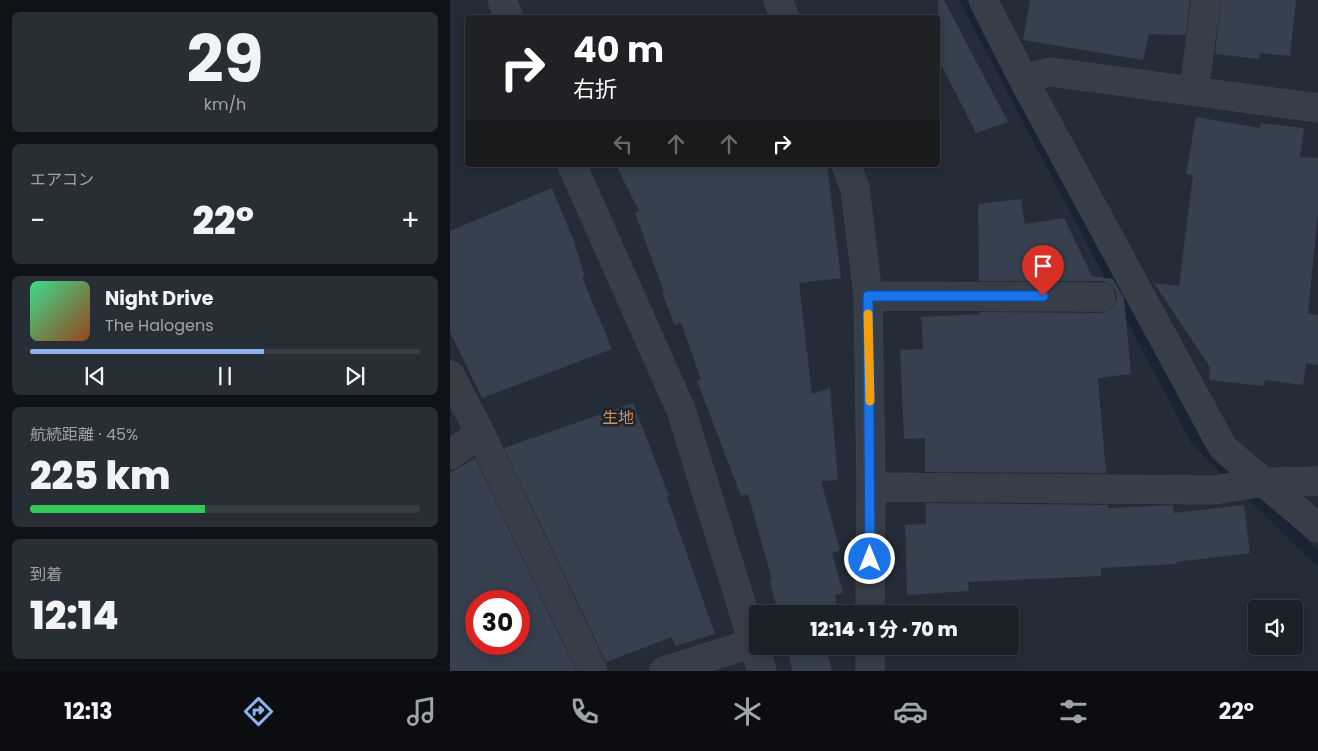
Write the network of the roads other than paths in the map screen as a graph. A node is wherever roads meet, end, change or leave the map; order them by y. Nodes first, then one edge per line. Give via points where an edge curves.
1 (502, 0) edge
2 (778, 0) edge
3 (983, 0) edge
4 (1206, 0) edge
5 (508, 15) edge
6 (784, 15) edge
7 (1023, 79) junction
8 (1194, 91) junction
9 (1318, 108) edge
10 (573, 167) edge
11 (847, 167) edge
12 (868, 296) junction
13 (1101, 296) dead end
14 (450, 375) edge
15 (480, 433) junction
16 (450, 454) edge
17 (1318, 480) edge
18 (1264, 482) junction
19 (871, 487) junction
20 (1318, 528) edge
21 (870, 605) edge
22 (749, 631) edge
23 (749, 645) edge
24 (757, 655) edge
25 (870, 655) edge
26 (594, 671) edge
27 (664, 671) edge
28 (762, 671) edge
29 (870, 671) edge

1 - 5 street
2 - 6 street
3 - 7 street
4 - 8 street
7 - 8 street via 1051,72
7 - 18 street via 1223,448
8 - 9 street
10 - 22 street via 681,410
11 - 12 street via 856,188
12 - 13 street
12 - 19 street
14 - 15 street
15 - 16 street
15 - 26 street
17 - 18 street
18 - 19 street via 1213,490
18 - 20 street
19 - 21 street
23 - 27 street
24 - 28 street
25 - 29 street

